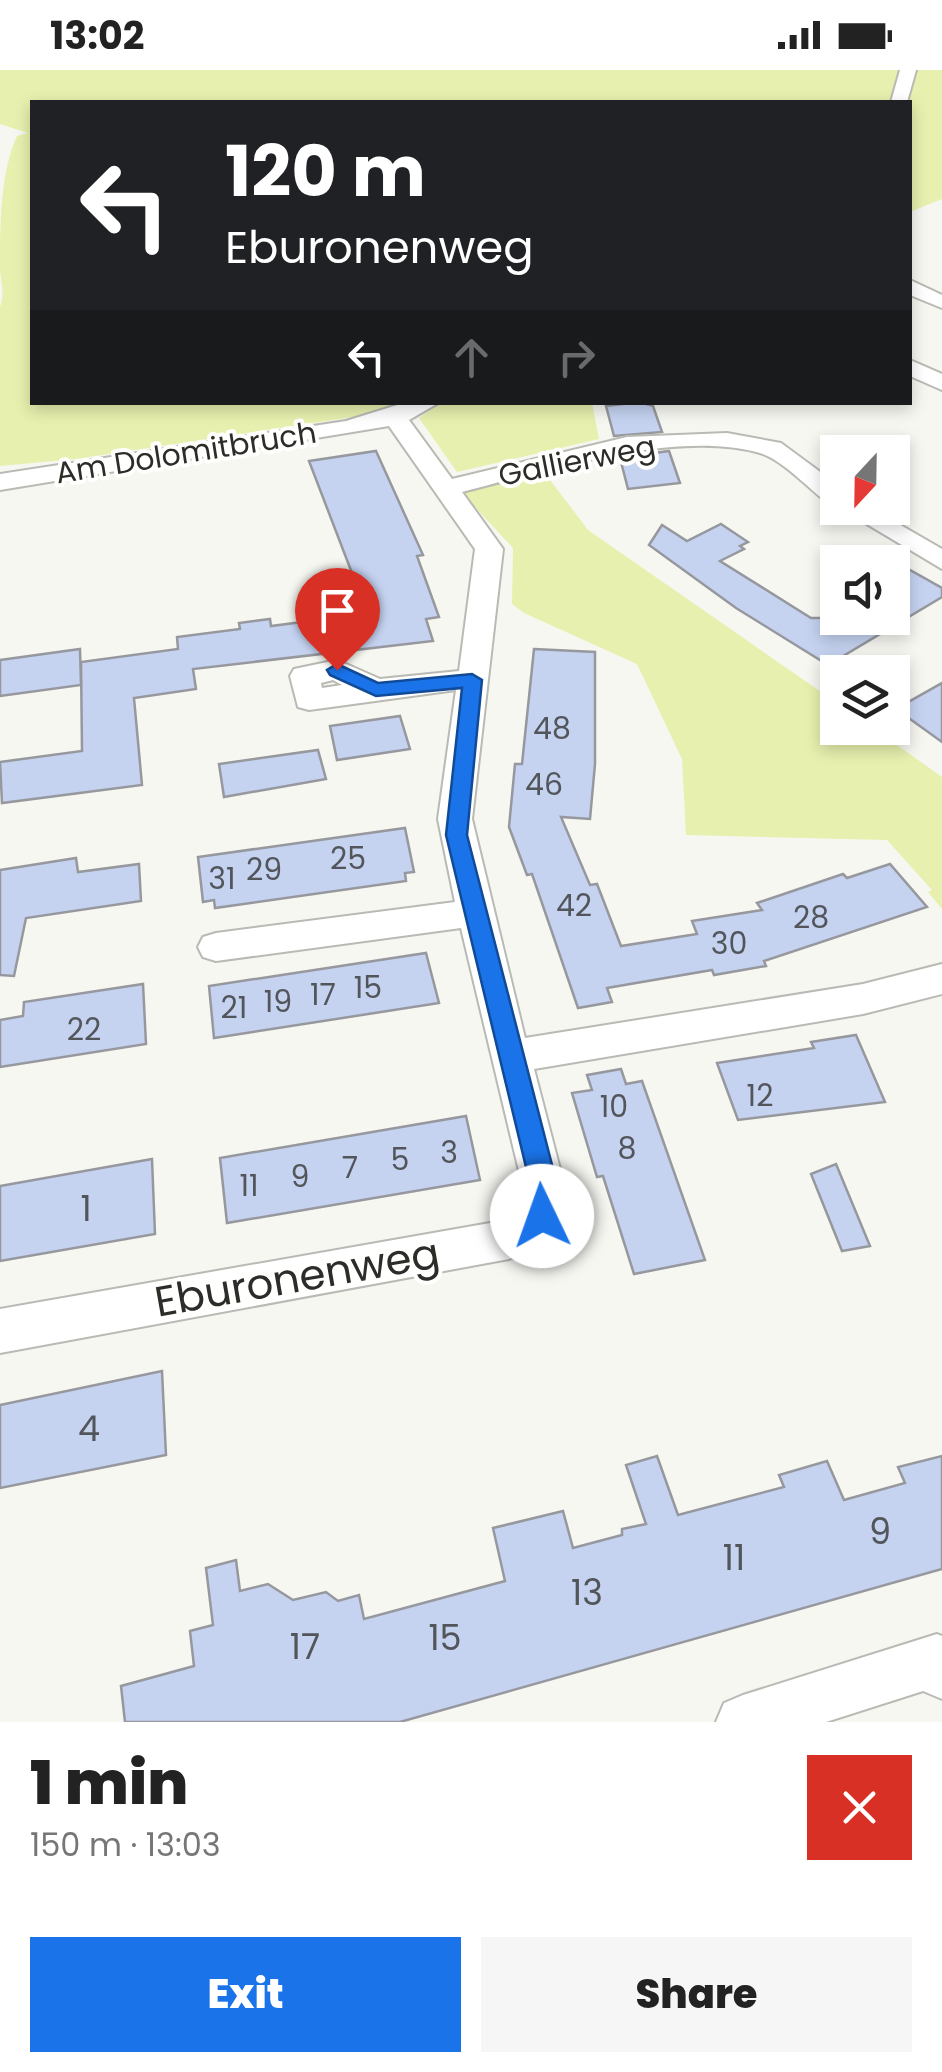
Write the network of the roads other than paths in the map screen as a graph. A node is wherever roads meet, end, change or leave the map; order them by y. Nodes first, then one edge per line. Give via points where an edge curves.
1 (908, 70) edge
2 (899, 100) edge
3 (912, 287) edge
4 (912, 297) edge
5 (941, 302) edge
6 (912, 313) edge
7 (912, 369) edge
8 (942, 382) edge
9 (422, 405) edge
10 (396, 417) junction
11 (0, 482) edge
12 (820, 484) edge
13 (446, 488) junction
14 (882, 525) edge
15 (942, 561) edge
16 (472, 680) junction
17 (376, 690) dead end
18 (475, 912) junction
19 (216, 947) dead end
20 (942, 978) edge
21 (513, 1056) junction
22 (0, 1330) edge
23 (940, 1664) edge
24 (743, 1722) edge

1 - 2 street
3 - 5 street
4 - 5 street
5 - 6 street
7 - 8 street
9 - 10 street, Am Dolomitbruch
10 - 11 street, Am Dolomitbruch
10 - 13 street
12 - 13 street, Gallierweg via 772,448 727,440 627,444
13 - 16 street, Eburonenweg via 489,549
14 - 15 street
16 - 17 street
16 - 18 street, Eburonenweg via 456,819
18 - 19 street
18 - 21 street, Eburonenweg
20 - 21 street via 877,996
21 - 22 street, Eburonenweg via 546,1192 542,1216 530,1232
23 - 24 street

